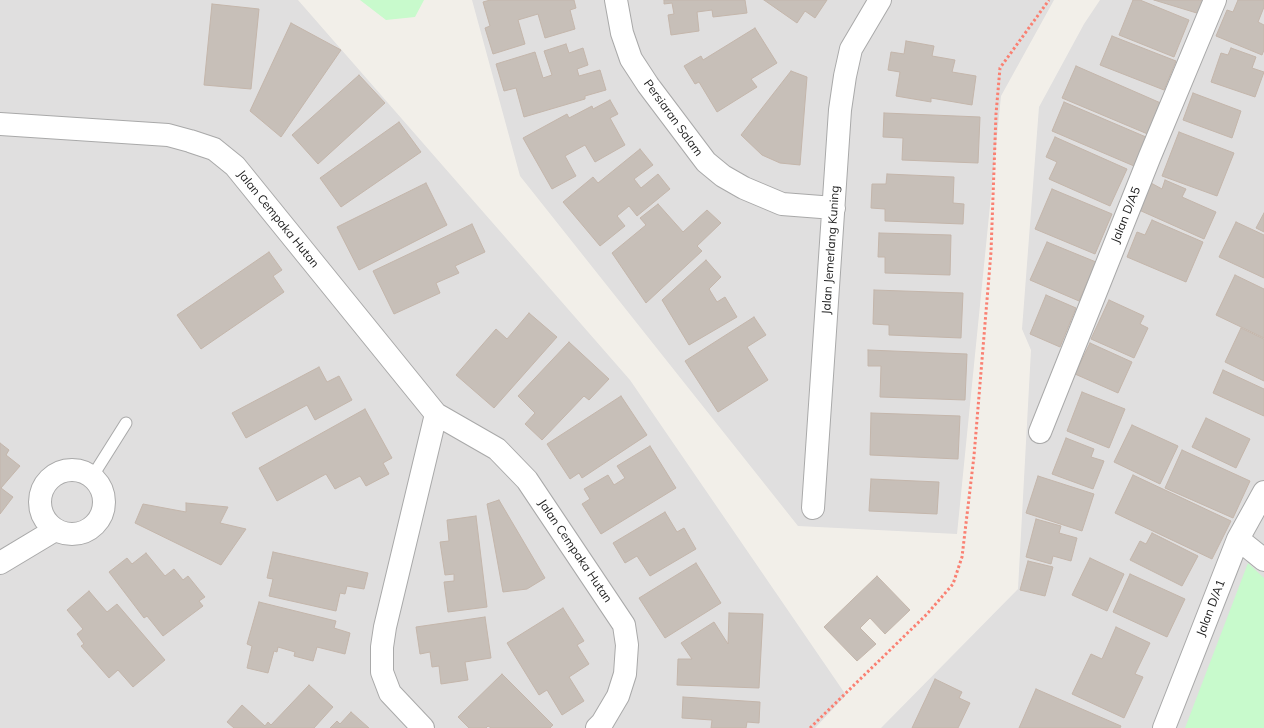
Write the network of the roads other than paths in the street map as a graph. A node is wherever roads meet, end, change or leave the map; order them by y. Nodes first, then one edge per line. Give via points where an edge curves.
1 (616, 0) edge
2 (880, 0) edge
3 (1214, 0) edge
4 (0, 124) edge
5 (834, 208) junction
6 (436, 414) junction
7 (126, 423) dead end
8 (1040, 432) dead end
9 (92, 477) junction
10 (1264, 492) edge
11 (813, 508) dead end
12 (55, 530) junction
13 (1238, 538) junction
14 (1264, 560) edge
15 (0, 563) edge
16 (423, 728) edge
17 (597, 728) edge
18 (1164, 728) edge

1 - 5 street, Persiaran Salam via 631,59 706,162 744,188 782,204
2 - 5 street, Jalan Jemerlang Kuning via 849,58 840,110
3 - 8 street, Jalan D/A5
4 - 6 street, Jalan Cempaka Hutan via 168,135 214,149 235,166
5 - 11 street, Jalan Jemerlang Kuning
6 - 16 street via 382,648 382,672 390,693
6 - 17 street, Jalan Cempaka Hutan via 497,449 527,480 624,625 627,645 625,674 618,696
7 - 9 lane
9 - 12 street via 101,488 104,501 102,514 94,526 82,533 68,534
9 - 12 street via 79,470 64,470 50,477 42,490 39,505 44,519
10 - 13 street, Jalan D/A1
12 - 15 street
13 - 14 street
13 - 18 street, Jalan D/A1

